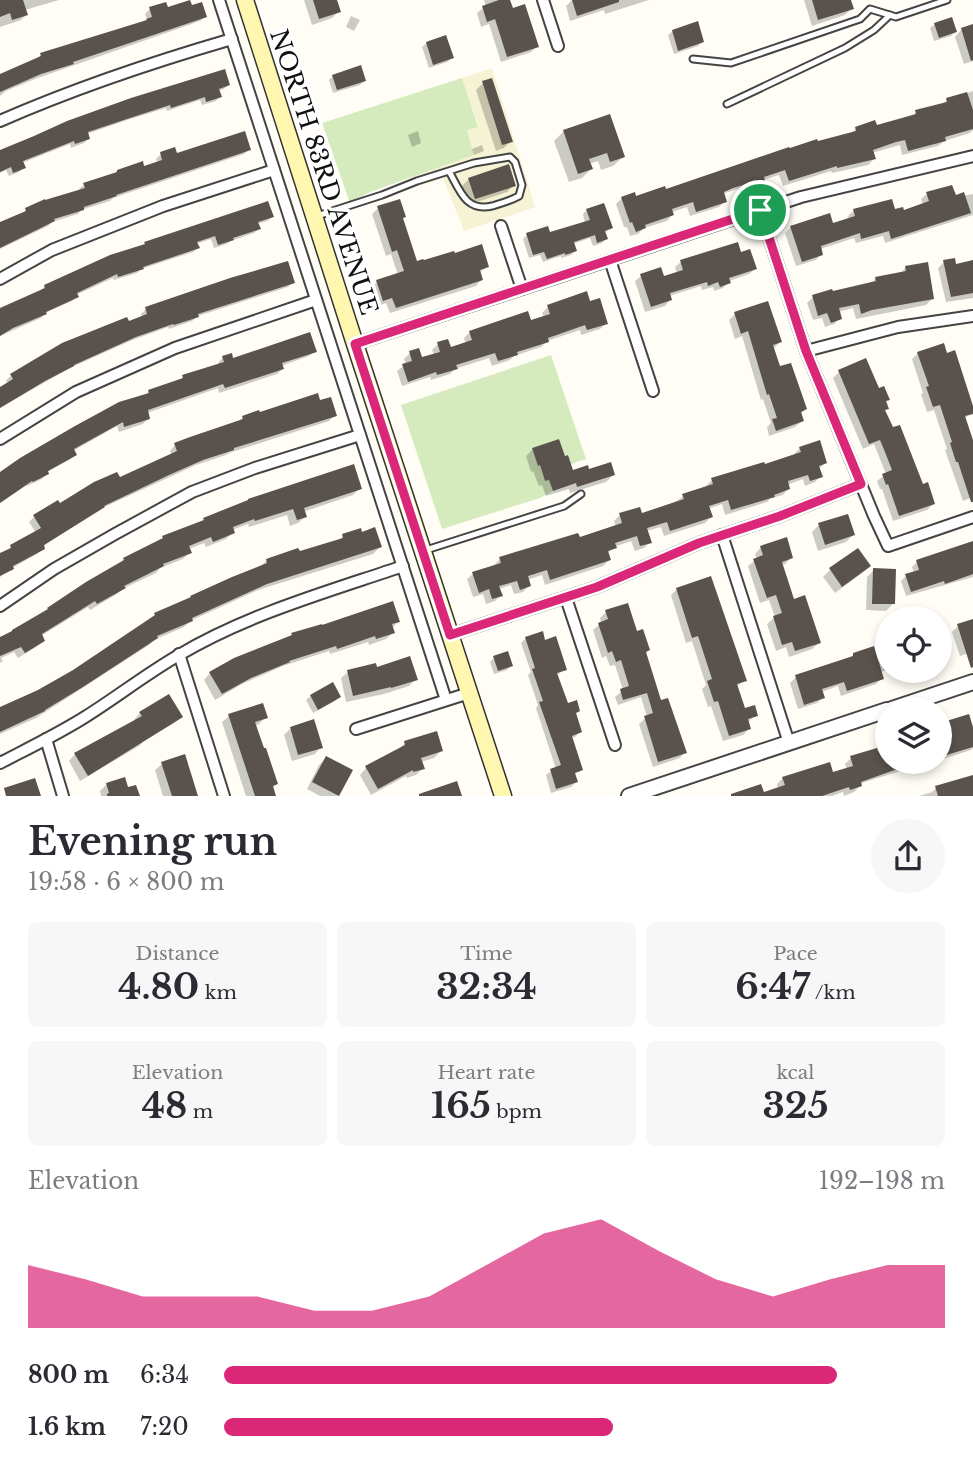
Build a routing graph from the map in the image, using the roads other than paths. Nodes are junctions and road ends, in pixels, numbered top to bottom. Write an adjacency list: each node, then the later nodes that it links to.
1 (219, 0): 6 (street, NORTH 83RD AVENUE)
2 (245, 0): 15 (main road, NORTH 83RD AVENUE)
3 (543, 0): 7 (street)
4 (947, 0): 5 (lane)
5 (890, 16): 8 (lane); 9 (lane)
6 (232, 39): 10 (street); 12 (street, NORTH 83RD AVENUE)
7 (558, 46)
8 (693, 59)
9 (727, 104)
10 (0, 121)
11 (973, 156): 14 (street)
12 (274, 170): 18 (street); 20 (street, NORTH 83RD AVENUE)
13 (449, 171): 13 (lane); 15 (lane)
14 (760, 210): 17 (street); 23 (street)
15 (314, 217): 22 (main road, NORTH 83RD AVENUE)
16 (501, 226): 19 (street)
17 (610, 260): 19 (street); 24 (street)
18 (0, 279)
19 (522, 289): 22 (street)
20 (316, 300): 25 (street, NORTH 83RD AVENUE); 26 (street)
21 (972, 321): 23 (street)
22 (355, 344): 31 (main road, NORTH 83RD AVENUE)
23 (806, 351): 27 (street)
24 (653, 390)
25 (360, 435): 32 (street, NORTH 83RD AVENUE); 34 (street)
26 (0, 439)
27 (861, 484): 29 (street); 30 (street)
28 (581, 494): 31 (lane)
29 (973, 517)
30 (722, 535): 33 (street); 44 (street)
31 (422, 551): 35 (main road, NORTH 83RD AVENUE)
32 (403, 566): 36 (street); 40 (street, NORTH 83RD AVENUE)
33 (566, 598): 35 (street); 45 (street)
34 (0, 606)
35 (450, 635): 38 (main road, NORTH 83RD AVENUE)
36 (179, 654): 43 (street); 48 (street)
37 (973, 682): 39 (street)
38 (469, 692): 40 (street); 49 (main road, NORTH 83RD AVENUE)
39 (929, 697)
40 (446, 700): 42 (street)
41 (875, 715): 44 (street)
42 (356, 729)
43 (46, 740): 46 (street); 47 (street)
44 (789, 743): 50 (street)
45 (615, 745)
46 (0, 763)
47 (63, 796)
48 (225, 796)
49 (503, 796)
50 (629, 796)

